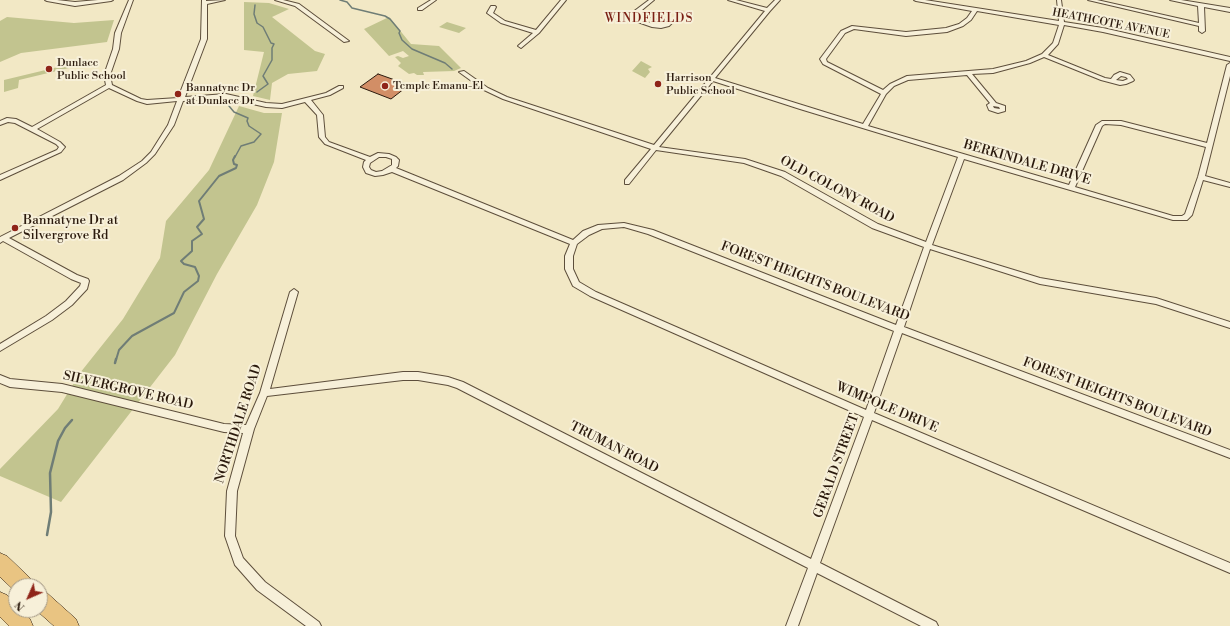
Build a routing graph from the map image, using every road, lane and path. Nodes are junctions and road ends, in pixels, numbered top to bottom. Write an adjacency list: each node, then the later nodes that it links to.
1 (47, 0): 2 (street)
2 (111, 0)
3 (131, 0): 38 (street)
4 (223, 0): 16 (street)
5 (277, 0): 29 (street)
6 (434, 0): 21 (street)
7 (564, 0): 28 (street)
8 (652, 0): 22 (street)
9 (730, 0): 23 (street)
10 (778, 0): 23 (street)
11 (916, 0): 24 (street, HEATHCOTE AVENUE)
12 (1058, 0): 25 (street)
13 (1090, 0): 19 (street)
14 (1124, 0): 19 (street)
15 (1172, 0): 17 (street)
16 (204, 2): 41 (street)
17 (1201, 6): 20 (street); 26 (street)
18 (492, 7): 28 (street)
19 (1122, 8): 26 (street)
20 (1228, 8)
21 (420, 9)
22 (638, 10): 22 (street)
23 (768, 10): 36 (street)
24 (975, 10): 25 (street, HEATHCOTE AVENUE); 40 (street)
25 (1062, 23): 31 (street); 32 (street, HEATHCOTE AVENUE)
26 (1202, 24): 27 (street)
27 (1202, 31)
28 (537, 32): 30 (street)
29 (346, 41)
30 (521, 46)
31 (1044, 55): 35 (street); 37 (street)
32 (1230, 59)
33 (1230, 65): 47 (street, BERKINDALE DRIVE)
34 (462, 72): 48 (street, OLD COLONY ROAD)
35 (969, 74): 40 (street); 43 (street)
36 (712, 79): 45 (street, BERKINDALE DRIVE); 48 (street)
37 (1112, 81)
38 (109, 86): 41 (street); 46 (street)
39 (341, 87): 42 (street)
40 (884, 93): 45 (street)
41 (182, 99): 42 (street); 57 (street)
42 (308, 100): 50 (street)
43 (994, 104)
44 (0, 123): 46 (street)
45 (864, 126): 49 (street, BERKINDALE DRIVE)
46 (33, 129): 52 (street)
47 (1209, 146): 53 (street, BERKINDALE DRIVE); 56 (street)
48 (655, 148): 54 (street); 59 (street, OLD COLONY ROAD)
49 (962, 156): 56 (street, BERKINDALE DRIVE); 59 (street, GERALD STREET)
50 (370, 159): 51 (street); 51 (street)
51 (392, 169): 58 (street)
52 (0, 178)
53 (1201, 178): 55 (street); 56 (street, BERKINDALE DRIVE)
54 (627, 182)
55 (1230, 185)
56 (1071, 188)
57 (2, 239): 63 (street)
58 (574, 243): 62 (street, FOREST HEIGHTS BOULEVARD); 66 (street, WIMPOLE DRIVE)
59 (928, 246): 61 (street, OLD COLONY ROAD); 62 (street, GERALD STREET)
60 (294, 292): 65 (street, NORTHDALE ROAD)
61 (1230, 325)
62 (899, 329): 66 (street, GERALD STREET); 68 (street, FOREST HEIGHTS BOULEVARD)
63 (0, 348)
64 (0, 379): 67 (street, SILVERGROVE ROAD)
65 (264, 393): 67 (street, NORTHDALE ROAD); 70 (street, TRUMAN ROAD)
66 (870, 415): 70 (street, GERALD STREET); 71 (street, WIMPOLE DRIVE)
67 (249, 429): 77 (street, NORTHDALE ROAD)
68 (1230, 454)
69 (0, 563): 72 (highway)
70 (815, 566): 78 (street, GERALD STREET); 79 (street, TRUMAN ROAD)
71 (1230, 568)
72 (16, 578)
73 (0, 602): 75 (highway)
74 (48, 607): 76 (highway)
75 (23, 626)
76 (68, 626)
77 (315, 626)
78 (792, 626)
79 (932, 626)

